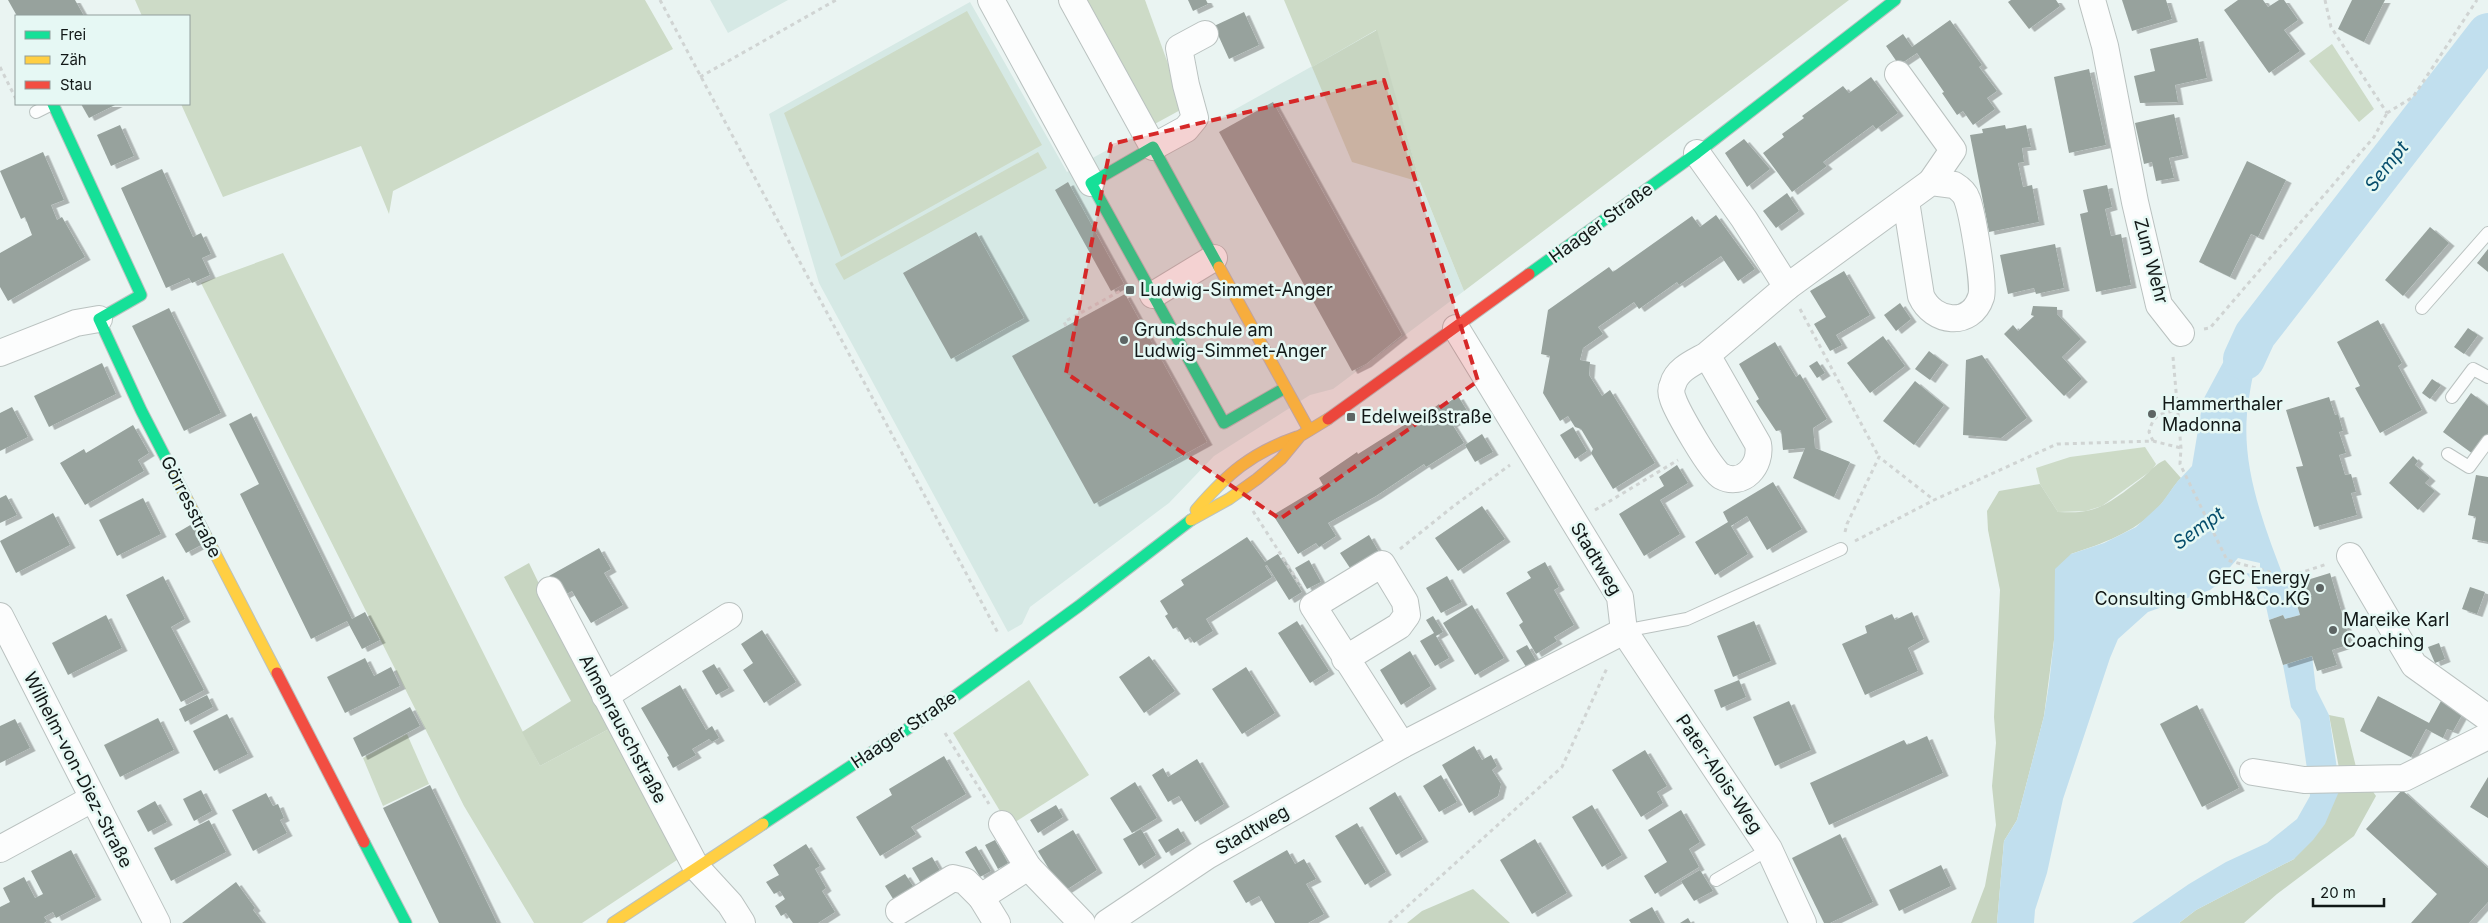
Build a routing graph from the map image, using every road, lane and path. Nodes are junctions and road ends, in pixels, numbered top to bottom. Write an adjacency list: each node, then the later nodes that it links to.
1 (660, 0): 12 (path)
2 (836, 0): 12 (path)
3 (990, 0): 21 (street)
4 (1072, 0): 18 (street)
5 (1895, 0): 19 (street, Haager Straße)
6 (2092, 0): 32 (street, Zum Wehr)
7 (2325, 0): 17 (path)
8 (2476, 0): 17 (path)
9 (1205, 34): 18 (street)
10 (0, 67): 13 (path)
11 (1898, 74): 20 (street)
12 (700, 77): 59 (path)
13 (15, 97)
14 (50, 105): 16 (lane)
15 (52, 105): 29 (street)
16 (36, 112)
17 (2387, 113): 32 (path)
18 (1153, 147): 21 (street); 24 (street)
19 (1697, 153): 25 (street); 31 (street, Haager Straße)
20 (1931, 182): 22 (street); 22 (street)
21 (1091, 183): 27 (street)
22 (1906, 201): 25 (street)
23 (2488, 233): 28 (lane)
24 (1214, 258): 27 (street); 36 (street)
25 (1788, 287): 34 (street); 46 (path)
26 (1125, 288): 30 (path)
27 (1152, 295): 36 (street)
28 (2422, 308)
29 (99, 319): 33 (street); 78 (street, Görresstraße)
30 (1066, 326)
31 (1456, 328): 39 (street, Haager Straße); 44 (street, Stadtweg)
32 (2181, 333): 38 (path)
33 (2, 347)
34 (1707, 355): 42 (street); 42 (street)
35 (2488, 377): 37 (lane)
36 (1285, 388): 39 (street)
37 (2452, 398)
38 (2178, 410): 40 (path); 43 (path)
39 (1304, 433): 49 (street, Haager Straße); 49 (street, Haager Straße)
40 (2153, 441): 43 (path); 47 (path)
41 (2488, 441): 45 (lane)
42 (1700, 447): 50 (path)
43 (2181, 448): 52 (path)
44 (1531, 451): 50 (street, Stadtweg); 53 (path)
45 (2448, 454)
46 (1879, 457): 47 (path); 51 (path)
47 (1934, 500): 51 (path)
48 (1250, 505): 55 (path)
49 (1186, 523): 59 (street, Haager Straße)
50 (1574, 523): 58 (street, Stadtweg)
51 (1841, 549): 58 (lane)
52 (2350, 556): 64 (street)
53 (1382, 564): 55 (street); 60 (street)
54 (550, 590): 62 (street, Almenrauschstraße)
55 (1313, 606): 60 (street)
56 (0, 616): 68 (street, Wilhelm-von-Diez-Straße)
57 (730, 616): 62 (street)
58 (1624, 631): 66 (street, Stadtweg); 71 (street, Pater-Alois-Weg)
59 (1010, 656): 63 (street, Haager Straße)
60 (1345, 659): 66 (street)
61 (1608, 667): 84 (path)
62 (605, 696): 72 (street, Almenrauschstraße)
63 (933, 712): 69 (path); 72 (street, Haager Straße)
64 (2488, 718)
65 (2488, 736): 67 (street)
66 (1402, 745): 83 (street, Stadtweg)
67 (2253, 772)
68 (92, 800): 70 (street); 77 (street, Wilhelm-von-Diez-Straße)
69 (1002, 824): 73 (street)
70 (0, 849)
71 (1769, 849): 74 (lane); 85 (street, Pater-Alois-Weg)
72 (696, 867): 79 (street, Haager Straße); 80 (street)
73 (1028, 867): 75 (street); 82 (street)
74 (1716, 880)
75 (981, 897): 76 (street); 81 (street)
76 (899, 911)
77 (157, 923)
78 (406, 923)
79 (612, 923)
80 (742, 923)
81 (997, 923)
82 (1082, 923)
83 (1107, 923)
84 (1390, 923)
85 (1803, 923)

